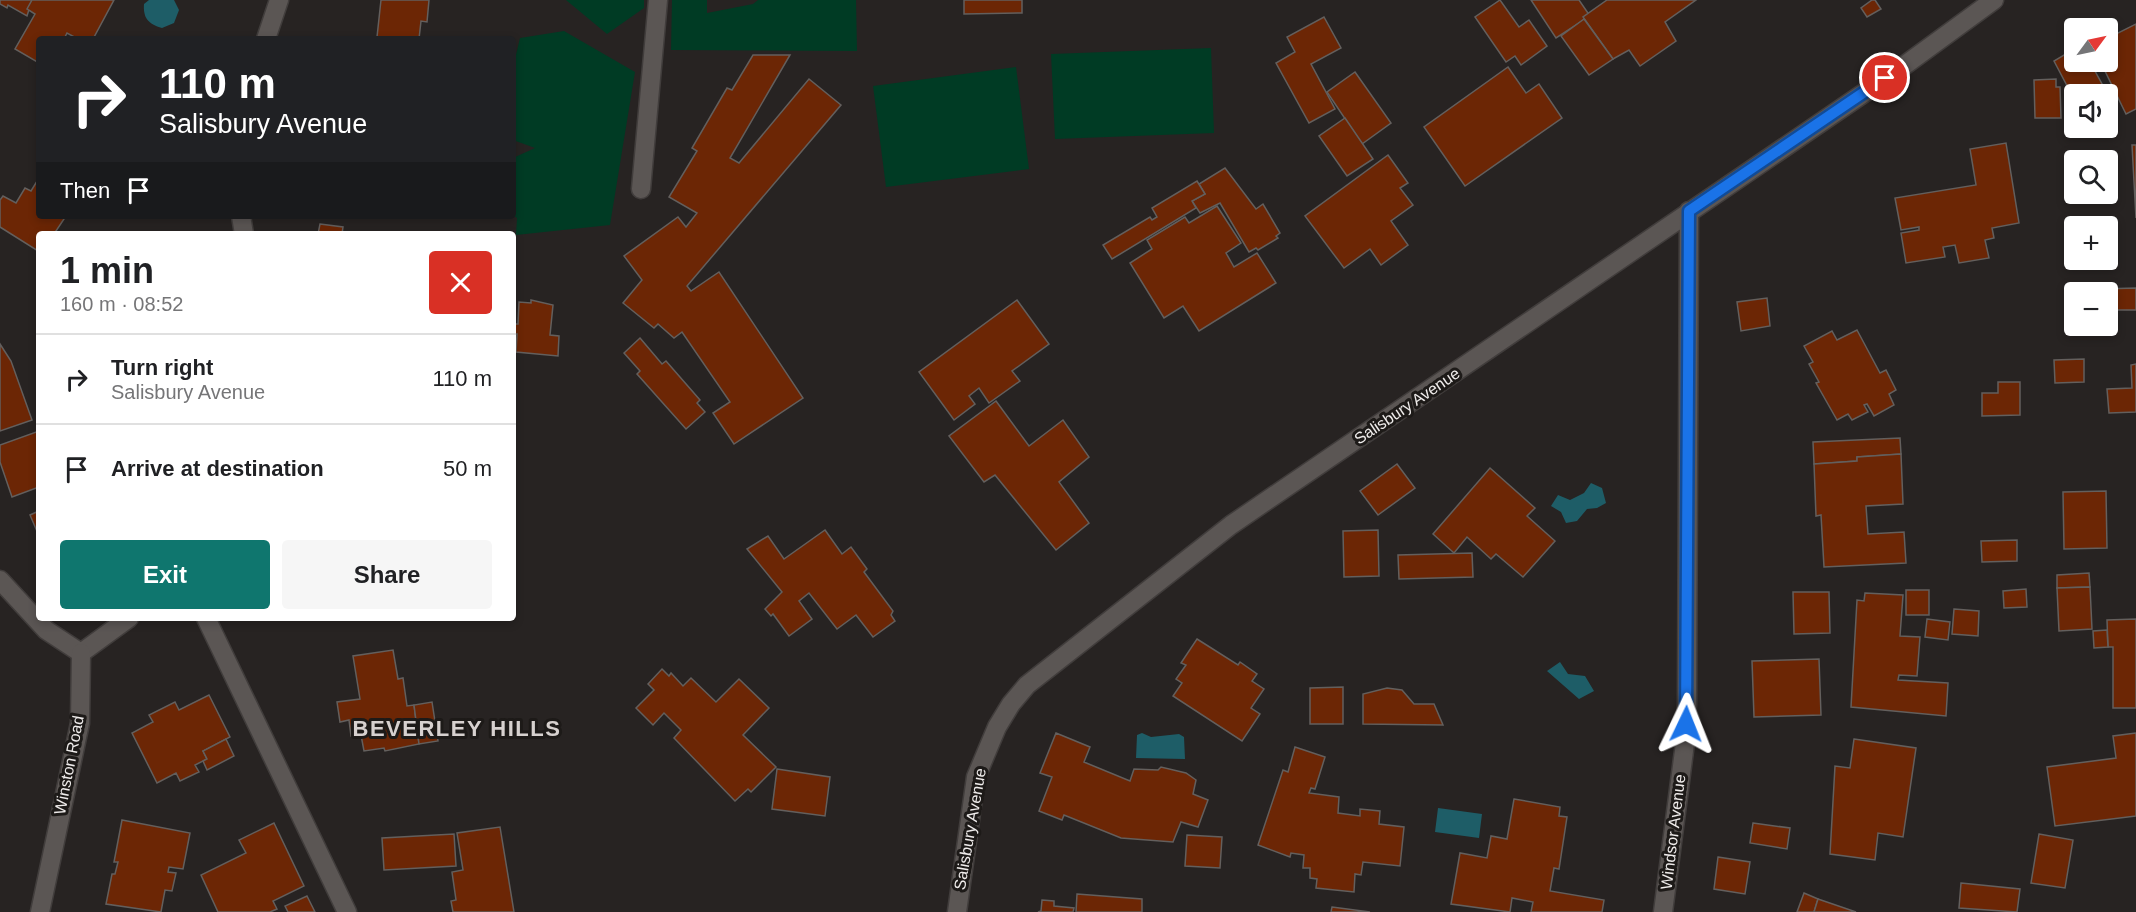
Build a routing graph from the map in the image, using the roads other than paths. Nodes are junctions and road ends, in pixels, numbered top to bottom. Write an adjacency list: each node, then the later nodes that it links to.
1 (279, 0): 4 (street)
2 (658, 0): 5 (street)
3 (1994, 0): 6 (street, Salisbury Avenue)
4 (267, 36)
5 (641, 189)
6 (1689, 211): 15 (street, Salisbury Avenue); 16 (street, Windsor Avenue)
7 (0, 580): 8 (street)
8 (36, 619)
9 (38, 621): 12 (street)
10 (125, 621): 12 (street)
11 (207, 621): 14 (street)
12 (81, 653): 13 (street, Winston Road)
13 (40, 912)
14 (348, 912)
15 (957, 912)
16 (1663, 912)

